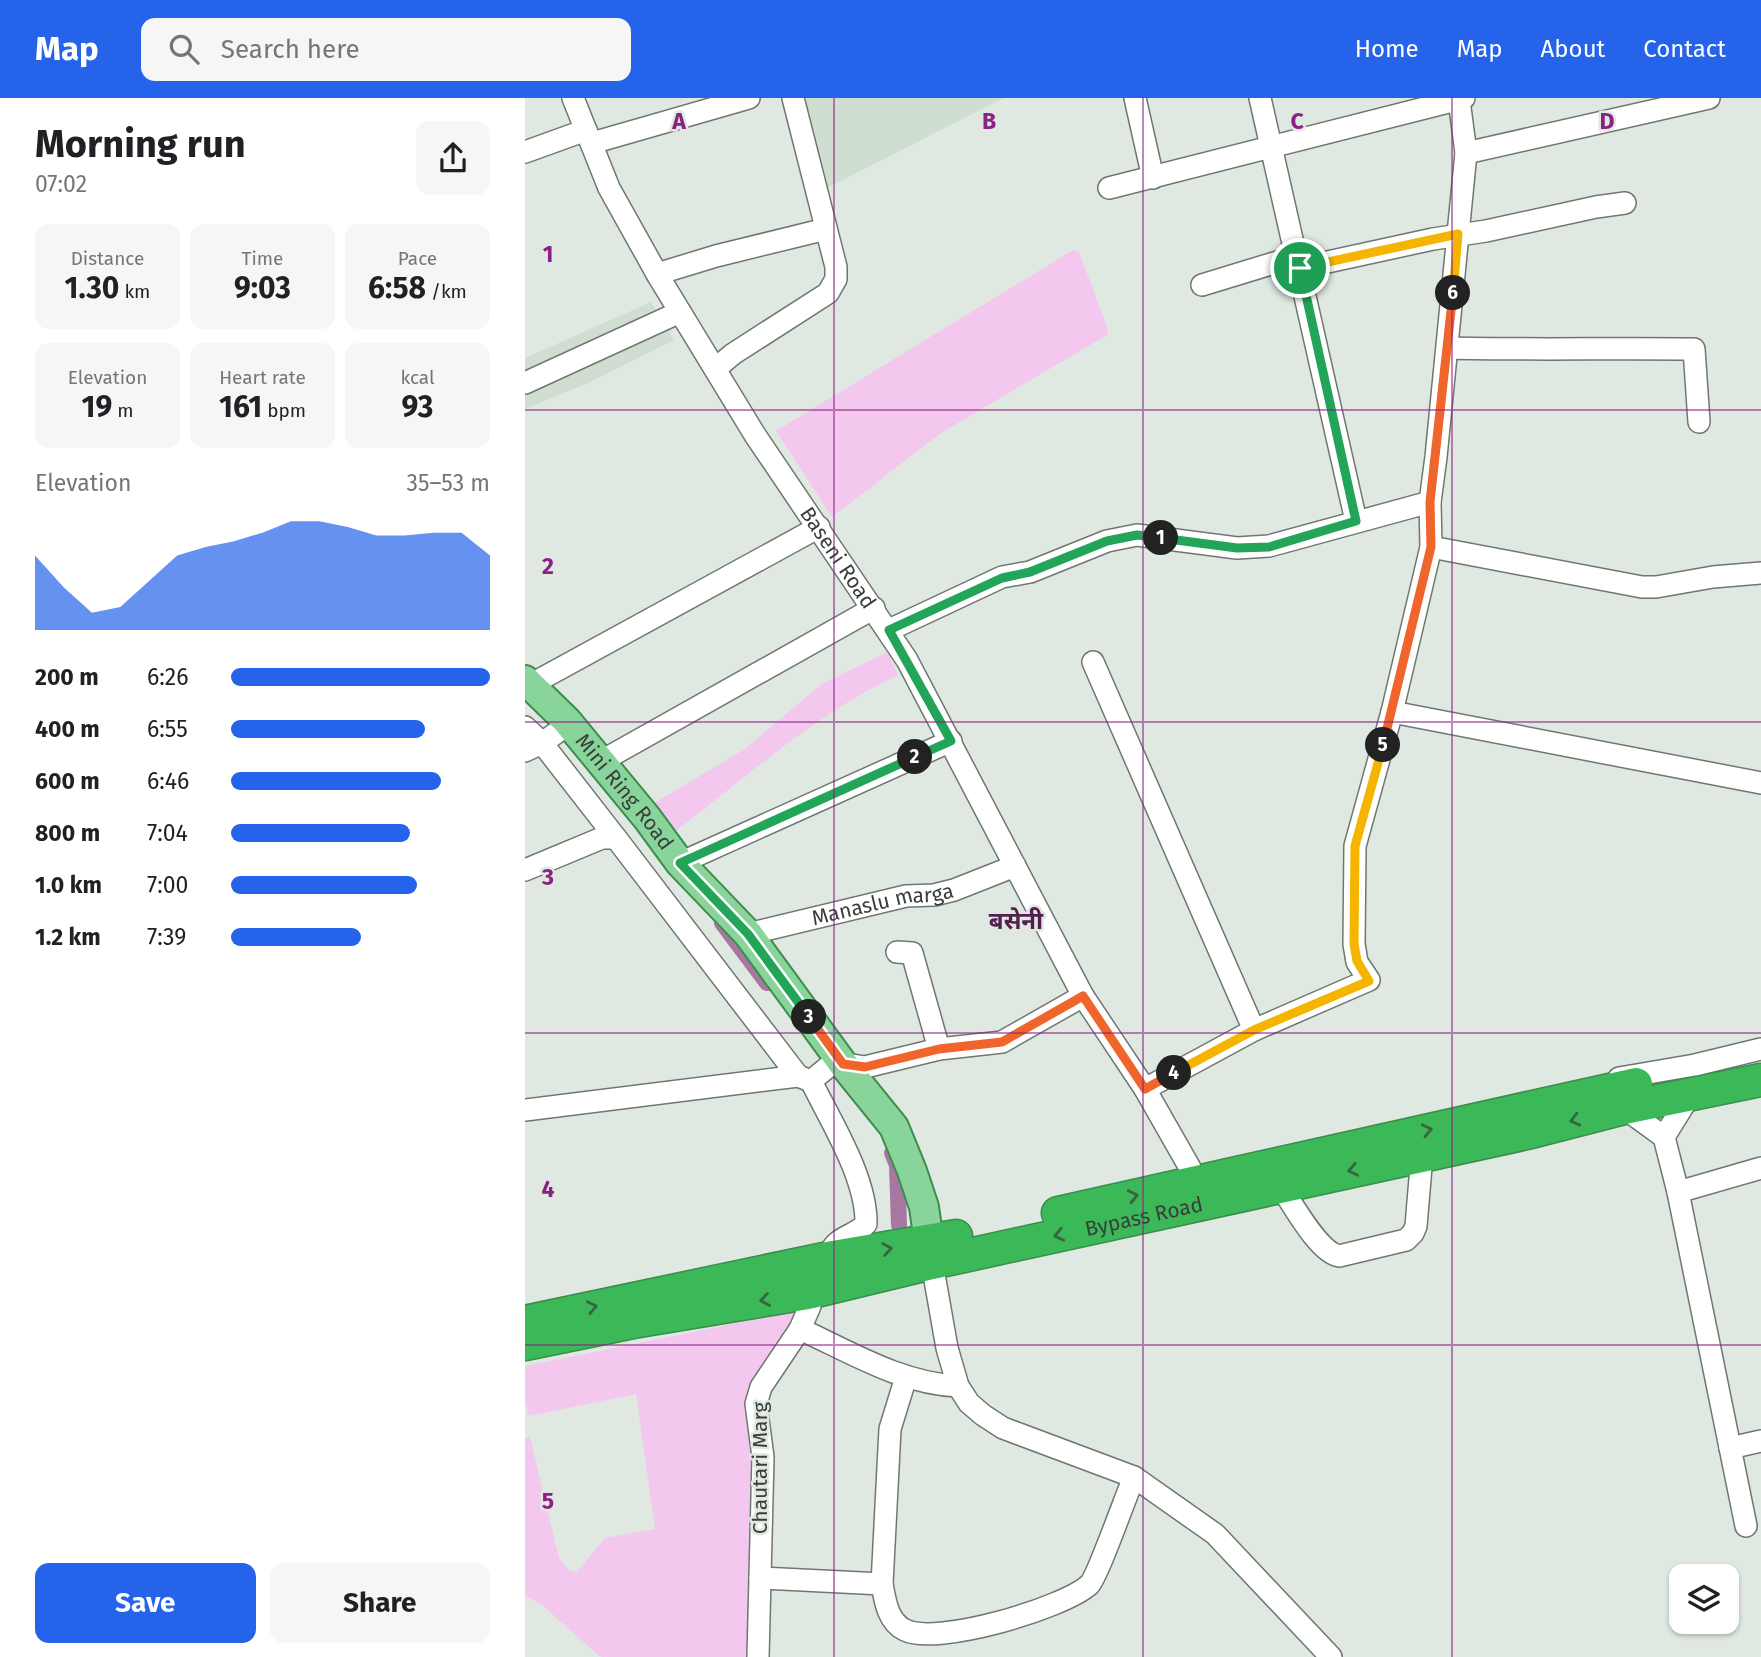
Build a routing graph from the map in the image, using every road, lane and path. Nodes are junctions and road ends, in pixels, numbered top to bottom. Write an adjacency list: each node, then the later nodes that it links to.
1 (573, 98): 9 (street, Baseni Road)
2 (749, 98): 9 (street)
3 (793, 98): 16 (street)
4 (1135, 98): 13 (street)
5 (1259, 98): 10 (street)
6 (1709, 98): 12 (street)
7 (1462, 99): 8 (street); 12 (street)
8 (1391, 107): 10 (street)
9 (589, 137): 11 (street); 19 (street, Baseni Road)
10 (1271, 149): 13 (street); 18 (street)
11 (525, 152)
12 (1466, 153): 17 (street)
13 (1153, 178): 14 (street)
14 (1109, 188)
15 (1625, 203): 17 (street)
16 (826, 229): 19 (street); 23 (street)
17 (1458, 234): 18 (street); 22 (street)
18 (1298, 262): 20 (street); 27 (street)
19 (657, 274): 21 (street, Baseni Road)
20 (1202, 285)
21 (680, 312): 23 (street, Baseni Road); 24 (street)
22 (1447, 348): 25 (street); 26 (street)
23 (715, 369): 28 (street, Baseni Road)
24 (525, 383)
25 (1699, 422)
26 (1430, 502): 27 (street); 29 (street)
27 (1356, 521): 32 (street)
28 (819, 527): 31 (street, Baseni Road); 34 (street)
29 (1431, 547): 30 (street); 35 (street)
30 (1761, 573)
31 (874, 608): 32 (street, Baseni Road); 39 (street)
32 (889, 630): 38 (street, Baseni Road)
33 (1093, 662): 48 (street)
34 (527, 682): 37 (main road, Mini Ring Road)
35 (1392, 712): 40 (street); 48 (street)
36 (525, 727): 37 (street)
37 (550, 736): 39 (main road, Mini Ring Road); 41 (street)
38 (951, 741): 42 (street); 43 (street, Baseni Road)
39 (600, 762): 42 (main road, Mini Ring Road)
40 (1761, 783)
41 (616, 838): 44 (street); 52 (street)
42 (680, 863): 45 (main road, Mini Ring Road)
43 (1016, 866): 45 (street, Manaslu marga); 47 (street, Baseni Road)
44 (525, 870)
45 (748, 934): 52 (main road, Mini Ring Road)
46 (897, 952): 49 (street)
47 (1083, 996): 49 (street); 54 (street, Baseni Road)
48 (1254, 1030): 54 (street)
49 (939, 1049): 52 (street)
50 (1761, 1049): 56 (street)
51 (1761, 1059): 64 (highway, Bypass Road, one-way to 51)
52 (821, 1071): 58 (street); 65 (main road, Mini Ring Road); 66 (street)
53 (1761, 1080): 55 (highway, Bypass Road)
54 (1145, 1089): 64 (street, Baseni Road)
55 (1690, 1095): 57 (highway, Bypass Road); 59 (street)
56 (1515, 1099)
57 (1624, 1108): 59 (street); 60 (highway, Bypass Road, one-way to 60)
58 (525, 1110)
59 (1664, 1137): 63 (street)
60 (1422, 1155): 62 (highway, Bypass Road, one-way to 62); 62 (street)
61 (1761, 1168): 63 (street)
62 (1280, 1186): 64 (highway, Bypass Road)
63 (1678, 1192): 74 (street)
64 (1197, 1193): 65 (highway, Bypass Road)
65 (930, 1252): 66 (highway, Bypass Road, one-way to 65); 67 (highway, Bypass Road); 72 (street)
66 (833, 1257): 68 (highway, Bypass Road, one-way to 66)
67 (808, 1293): 69 (street, Chautari Marg); 70 (highway, Bypass Road, one-way to 70)
68 (525, 1322)
69 (800, 1329): 71 (street); 77 (street, Chautari Marg)
70 (525, 1344)
71 (906, 1377): 72 (street); 78 (street)
72 (958, 1386): 75 (street)
73 (1761, 1441): 74 (street)
74 (1730, 1448): 76 (street)
75 (1134, 1477): 78 (street); 80 (street)
76 (1746, 1526)
77 (760, 1578): 78 (street); 79 (street, Chautari Marg)
78 (883, 1584)
79 (758, 1657)
80 (1331, 1657)

